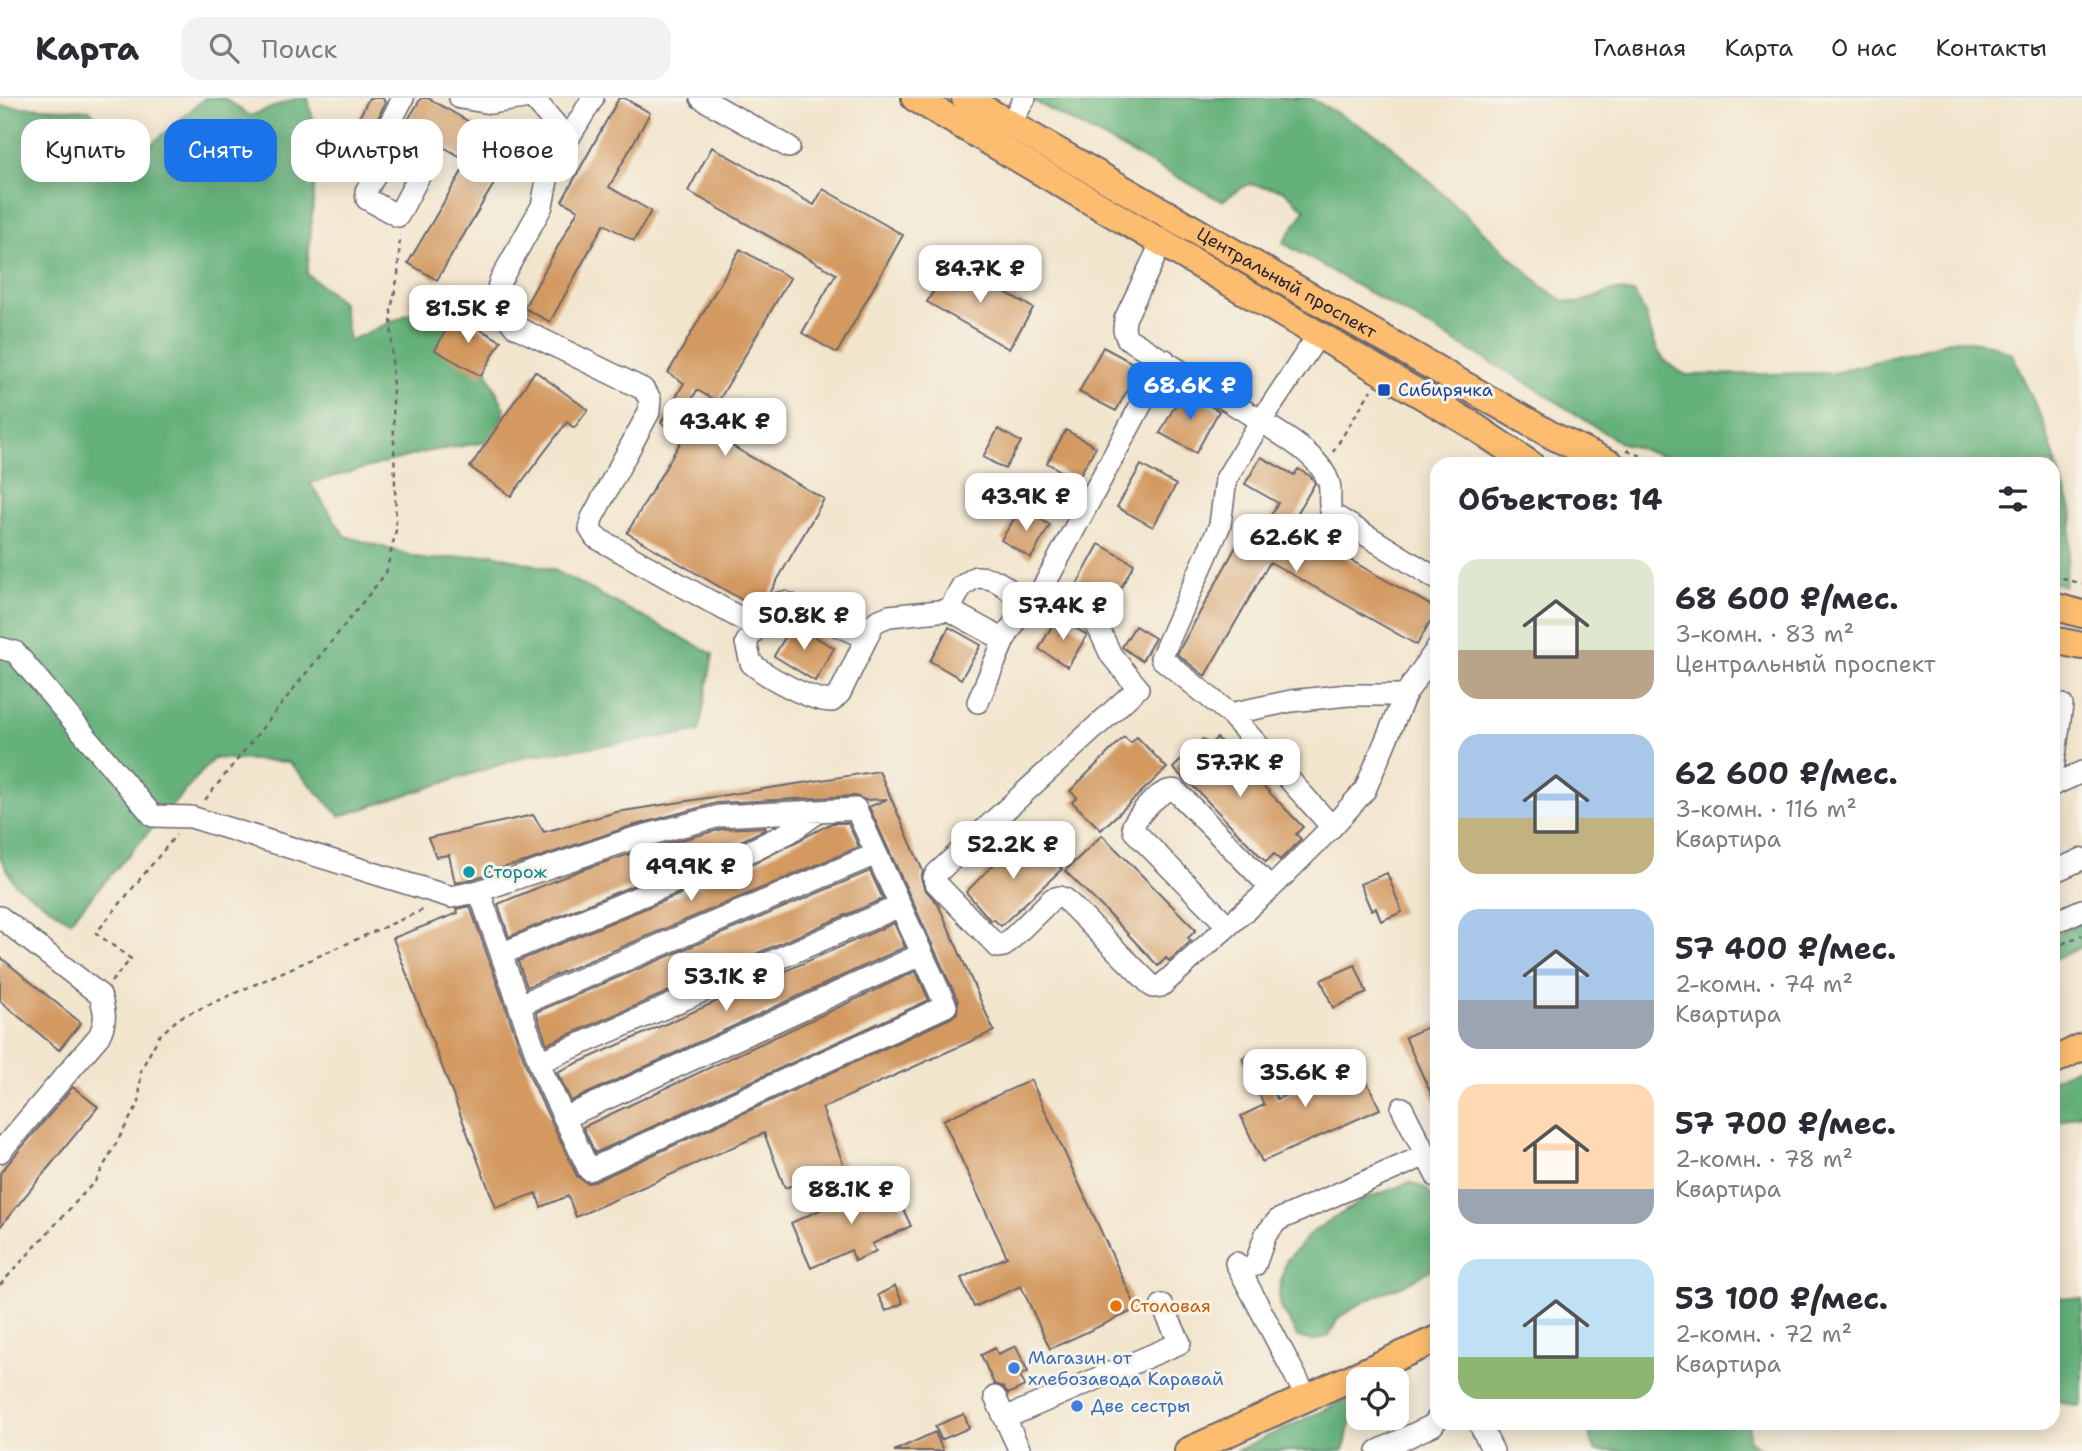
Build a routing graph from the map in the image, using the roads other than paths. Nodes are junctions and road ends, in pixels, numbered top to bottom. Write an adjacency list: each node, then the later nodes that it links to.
1 (403, 98): 11 (street)
2 (460, 98): 3 (street)
3 (524, 98)
4 (533, 98): 12 (street)
5 (593, 98): 13 (street)
6 (701, 98): 10 (street)
7 (915, 98): 18 (main road, Центральный проспект)
8 (965, 98): 14 (main road, Центральный проспект)
9 (1025, 98): 14 (street)
10 (727, 104): 15 (street)
11 (393, 119)
12 (551, 119)
13 (578, 123)
14 (1010, 124): 22 (main road, Центральный проспект)
15 (789, 147)
16 (386, 157): 16 (street)
17 (547, 182): 32 (street)
18 (1162, 243): 19 (main road, Центральный проспект); 20 (street)
19 (1319, 334): 21 (street); 23 (main road, Центральный проспект)
20 (1165, 360): 21 (street); 27 (street)
21 (1261, 421): 26 (street); 38 (street)
22 (1553, 436): 24 (main road); 25 (main road, Центральный проспект)
23 (1520, 457)
24 (1580, 457)
25 (1596, 457)
26 (1430, 575)
27 (1040, 593): 28 (street); 40 (street)
28 (1024, 607): 30 (street); 34 (street)
29 (2060, 608): 31 (main road)
30 (950, 610): 33 (street); 34 (street)
31 (2082, 614)
32 (756, 627): 33 (street); 33 (street)
33 (871, 629)
34 (1004, 640): 42 (street)
35 (2060, 641): 36 (main road)
36 (2082, 646)
37 (0, 648): 54 (street)
38 (1161, 658): 40 (street); 44 (street)
39 (1430, 658): 41 (street)
40 (1138, 688): 59 (street)
41 (1405, 695): 44 (street); 49 (street)
42 (978, 702)
43 (2062, 705): 45 (street)
44 (1230, 714): 49 (street)
45 (2060, 719)
46 (2082, 772): 47 (street)
47 (2060, 782)
48 (820, 811): 50 (street); 54 (street); 60 (street)
49 (1332, 827): 53 (street)
50 (876, 854): 55 (street); 62 (street)
51 (2082, 859): 52 (street)
52 (2060, 869)
53 (1271, 888): 59 (street); 59 (street)
54 (478, 891): 60 (street)
55 (901, 906): 61 (street); 65 (street)
56 (2082, 910): 58 (street)
57 (0, 917): 68 (street)
58 (2060, 920)
59 (1228, 926)
60 (501, 954): 62 (street)
61 (922, 954): 67 (street); 67 (street)
62 (519, 1005): 65 (street)
63 (2082, 1048): 64 (main road)
64 (2060, 1057)
65 (539, 1062): 67 (street)
66 (1402, 1108): 69 (street)
67 (564, 1118)
68 (0, 1152)
69 (1426, 1155): 70 (street); 74 (street)
70 (1430, 1163)
71 (1162, 1305): 75 (street)
72 (1430, 1342): 74 (main road)
73 (995, 1397): 75 (street)
74 (1307, 1398): 79 (main road)
75 (1005, 1418): 78 (street)
76 (1430, 1426): 80 (street)
77 (1482, 1430): 81 (street)
78 (1020, 1451)
79 (1188, 1451)
80 (1378, 1451)
81 (1493, 1451)

